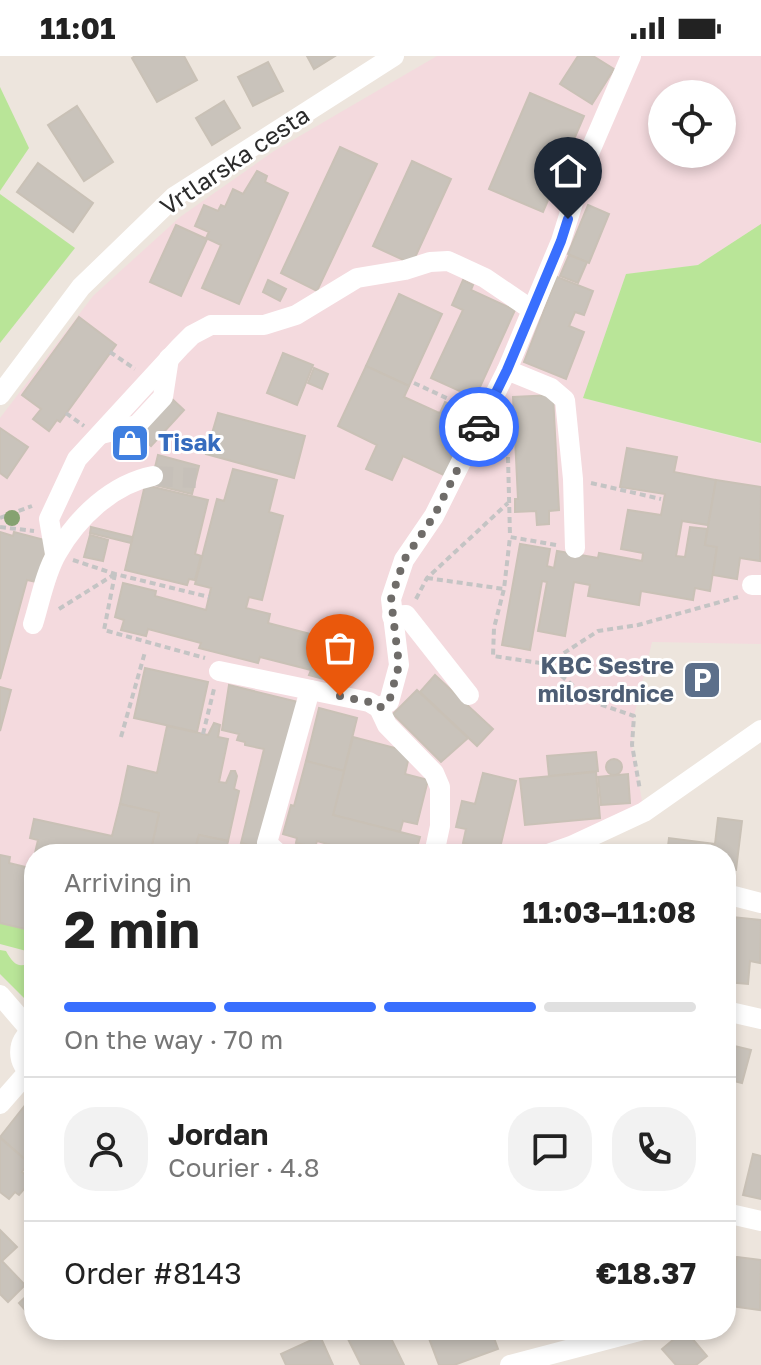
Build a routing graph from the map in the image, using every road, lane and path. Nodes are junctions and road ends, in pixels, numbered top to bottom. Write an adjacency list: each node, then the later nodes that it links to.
1 (394, 56): 9 (street, Vrtlarska cesta)
2 (631, 56): 3 (street)
3 (532, 310): 5 (street); 6 (street)
4 (110, 352): 7 (path)
5 (169, 358): 7 (street); 12 (street)
6 (507, 370): 10 (street); 14 (street)
7 (150, 379): 12 (street)
8 (414, 383): 10 (path)
9 (0, 395)
10 (484, 415): 27 (street)
11 (507, 415): 16 (path)
12 (101, 434): 21 (street)
13 (153, 476): 21 (street)
14 (573, 479): 15 (path); 20 (street)
15 (661, 499)
16 (508, 503): 19 (path); 23 (path)
17 (0, 527): 18 (path)
18 (42, 532)
19 (510, 537): 20 (path); 25 (path)
20 (575, 548)
21 (55, 554): 22 (path); 28 (street)
22 (115, 574): 26 (path); 28 (path); 31 (path)
23 (427, 578): 25 (path); 27 (path)
24 (757, 585): 30 (path)
25 (504, 589): 30 (path)
26 (209, 597)
27 (399, 616): 34 (street); 35 (street)
28 (33, 624)
29 (145, 652): 38 (path)
30 (547, 664): 39 (path)
31 (212, 665): 32 (street)
32 (310, 690): 35 (street); 40 (street)
33 (213, 692): 37 (path)
34 (469, 695)
35 (374, 705): 41 (street)
36 (761, 730): 39 (street)
37 (203, 734)
38 (121, 737)
39 (644, 812): 42 (street)
40 (268, 844)
41 (436, 844)
42 (575, 844)
43 (736, 897): 44 (street)
44 (761, 903)
45 (0, 995): 48 (street)
46 (736, 1013): 47 (street)
47 (761, 1019)
48 (24, 1021)
49 (24, 1037): 50 (street)
50 (24, 1066)
51 (24, 1081): 52 (street)
52 (0, 1104)
53 (736, 1215): 54 (street)
54 (761, 1221)
55 (605, 1340): 56 (street)
56 (510, 1365)

